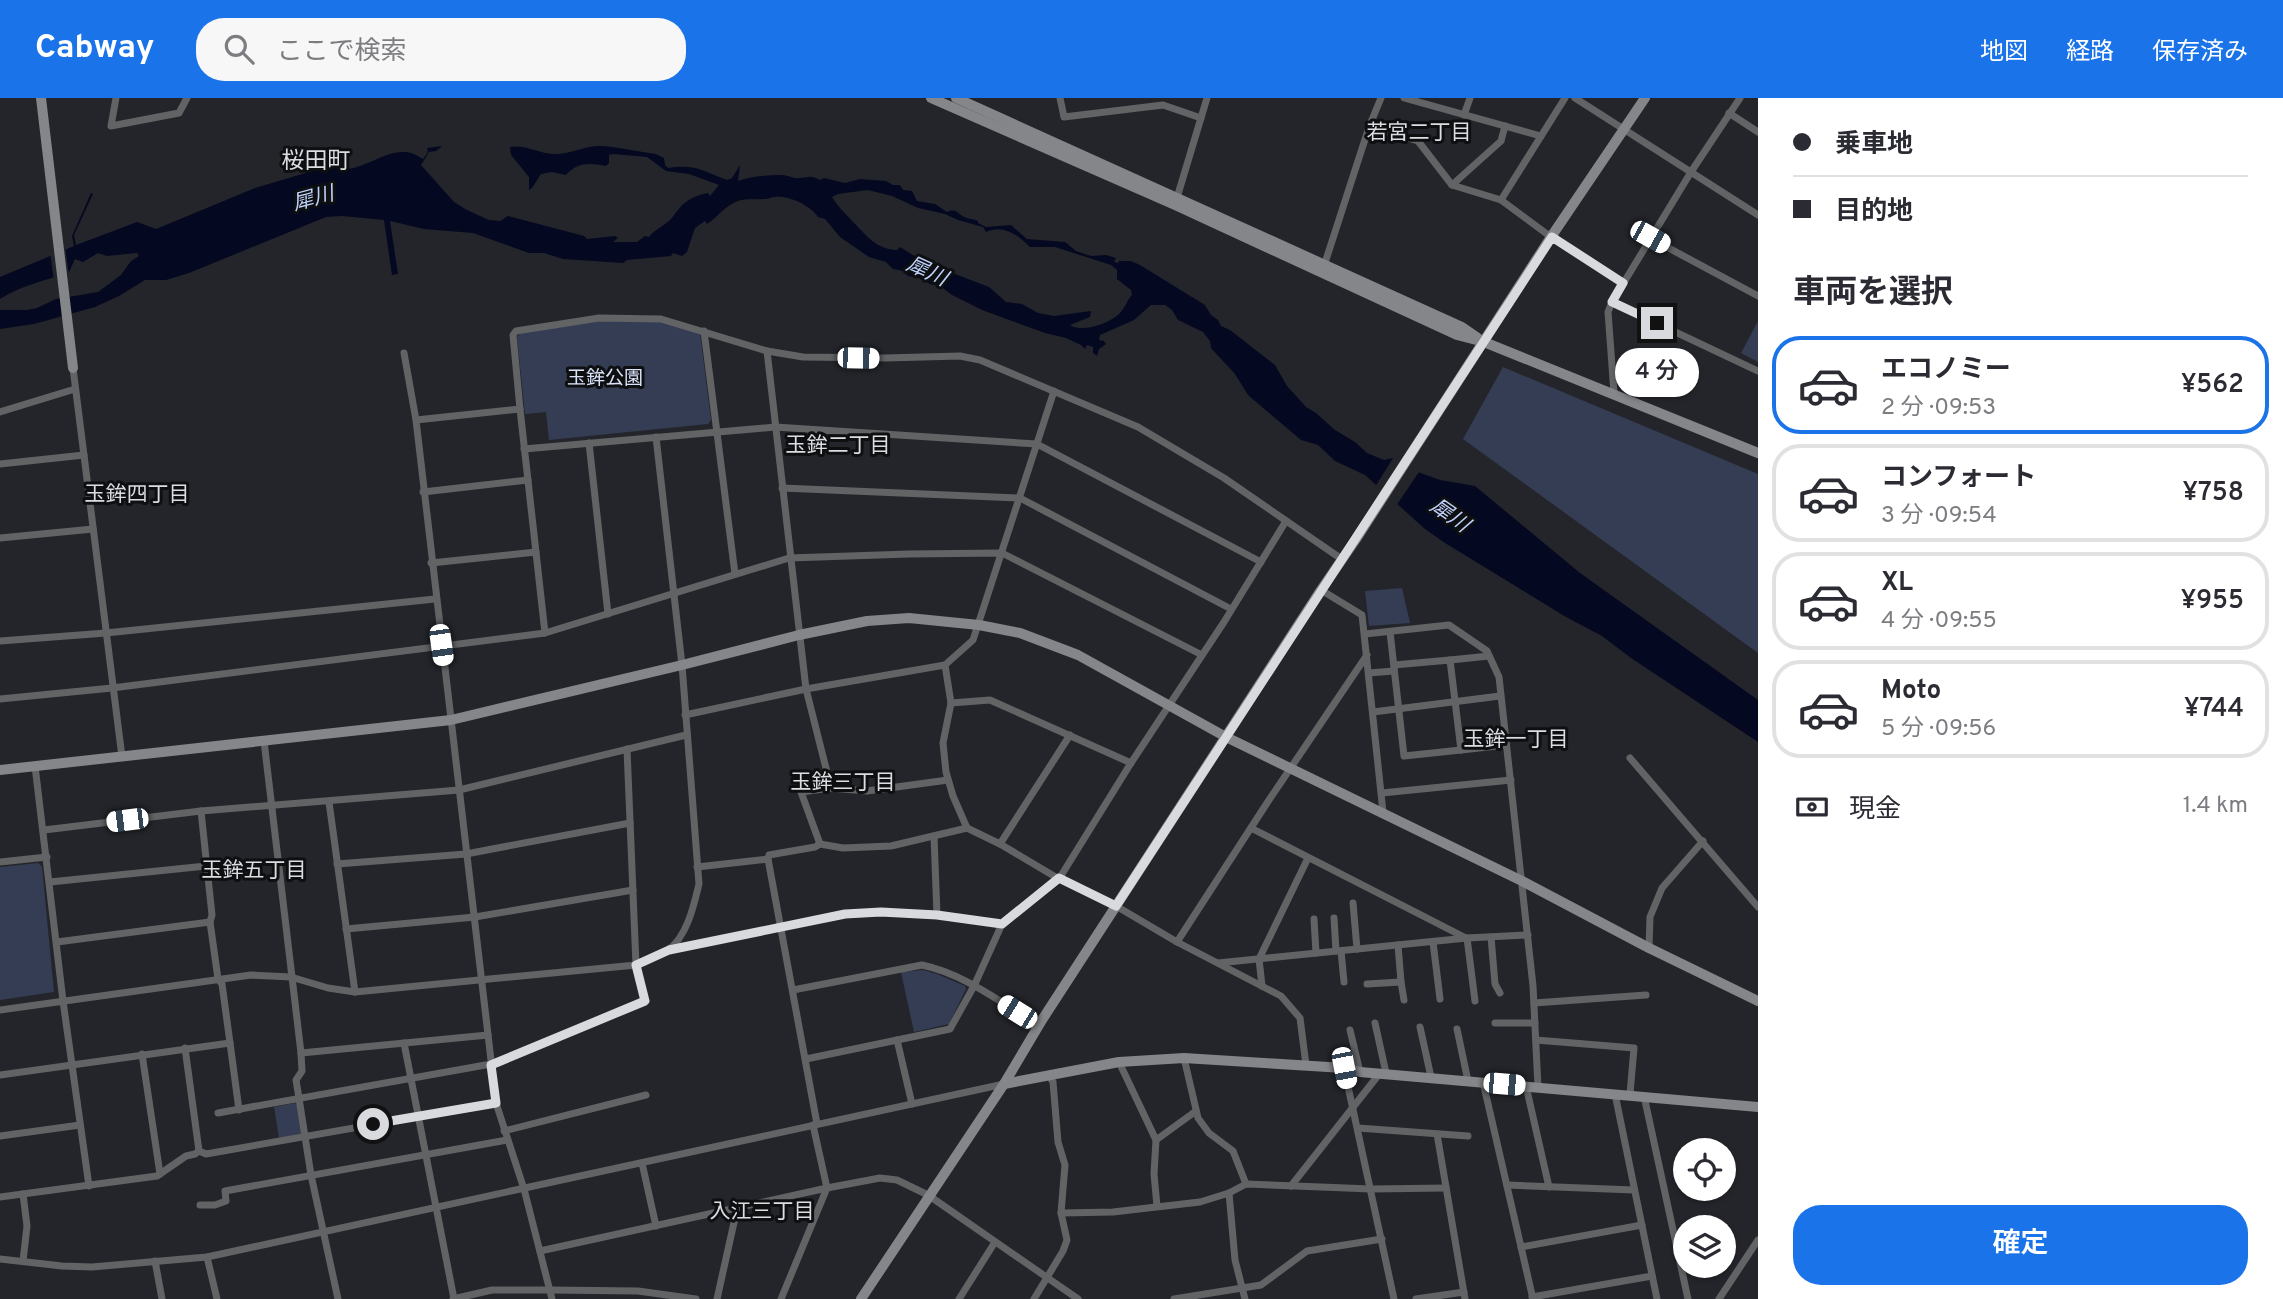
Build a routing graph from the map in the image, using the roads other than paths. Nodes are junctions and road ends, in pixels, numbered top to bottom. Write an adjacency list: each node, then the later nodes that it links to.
1 (41, 98): 39 (street)
2 (116, 98): 3 (street)
3 (187, 98)
4 (931, 98): 15 (street)
5 (956, 98): 15 (street)
6 (1060, 98): 18 (street)
7 (1207, 98): 18 (street)
8 (1381, 98): 20 (street)
9 (1404, 98): 17 (street)
10 (1470, 98): 17 (street)
11 (1565, 98): 23 (street)
12 (1575, 98): 21 (street)
13 (1645, 98): 21 (street)
14 (1740, 98): 16 (street)
15 (973, 105): 27 (street)
16 (1729, 113): 22 (street); 24 (street)
17 (1464, 115): 19 (street)
18 (1201, 118): 27 (street)
19 (1505, 126): 23 (street); 25 (street)
20 (1369, 127): 25 (street); 31 (street)
21 (1625, 130): 24 (street); 29 (street)
22 (1758, 132)
23 (1541, 136): 26 (street)
24 (1691, 172): 28 (street); 30 (street)
25 (1452, 185): 26 (street)
26 (1501, 200): 29 (street)
27 (1176, 202): 31 (street)
28 (1758, 215)
29 (1552, 237): 32 (street); 36 (street)
30 (1650, 237): 32 (street); 33 (street)
31 (1323, 268): 36 (street)
32 (1623, 283): 34 (street)
33 (1758, 296)
34 (1612, 302): 40 (street); 43 (street)
35 (704, 331): 37 (street); 44 (street); 48 (street)
36 (1484, 342): 43 (street); 66 (street)
37 (767, 351): 42 (street); 47 (street)
38 (404, 353): 46 (street)
39 (73, 368): 41 (street)
40 (1758, 371)
41 (75, 389): 45 (street); 54 (street)
42 (1054, 391): 51 (street); 60 (street)
43 (1614, 394): 53 (street)
44 (520, 409): 46 (street); 52 (street)
45 (0, 412)
46 (416, 420): 58 (street)
47 (775, 427): 48 (street); 51 (street); 57 (street)
48 (717, 432): 49 (street); 69 (street)
49 (656, 437): 50 (street); 71 (street)
50 (589, 443): 52 (street); 74 (street)
51 (1037, 444): 59 (street); 67 (street)
52 (524, 449): 56 (street)
53 (1758, 453)
54 (84, 455): 55 (street); 61 (street)
55 (0, 464)
56 (528, 480): 58 (street); 63 (street)
57 (782, 488): 59 (street); 65 (street)
58 (422, 492): 68 (street)
59 (1020, 498): 64 (street); 73 (street)
60 (1286, 521): 66 (street); 67 (street)
61 (93, 529): 62 (street); 78 (street)
62 (0, 538)
63 (536, 552): 68 (street); 77 (street)
64 (1002, 553): 65 (street); 75 (street); 83 (street)
65 (789, 558): 69 (street); 80 (street)
66 (1343, 559): 70 (street)
67 (1261, 562): 73 (street)
68 (431, 563): 72 (street)
69 (735, 574): 71 (street)
70 (1321, 590): 79 (street); 104 (street)
71 (674, 593): 74 (street); 88 (street)
72 (435, 600): 78 (street); 82 (street)
73 (1231, 609): 83 (street)
74 (608, 614): 77 (street)
75 (978, 625): 80 (street); 87 (street); 97 (street)
76 (1390, 632): 79 (street); 85 (street); 89 (street)
77 (545, 633): 82 (street)
78 (106, 634): 81 (street); 91 (street)
79 (1365, 634): 84 (street)
80 (799, 635): 88 (street); 92 (street)
81 (0, 641)
82 (441, 645): 91 (street); 101 (street)
83 (1202, 655): 97 (street)
84 (1367, 655): 90 (street); 113 (street)
85 (1489, 656): 86 (street); 93 (street)
86 (1450, 660): 89 (street); 95 (street)
87 (945, 664): 92 (street); 96 (street)
88 (682, 666): 100 (street); 101 (street)
89 (1394, 668): 90 (street); 98 (street)
90 (1368, 673): 99 (street)
91 (112, 688): 94 (street); 109 (street)
92 (806, 689): 100 (street); 117 (street)
93 (1500, 696): 95 (street); 106 (street)
94 (0, 699)
95 (1455, 702): 98 (street); 108 (street)
96 (951, 703): 103 (street); 115 (street)
97 (1169, 705): 104 (street); 111 (street)
98 (1398, 708): 99 (street); 108 (street)
99 (1373, 712): 119 (street)
100 (685, 715): 102 (street)
101 (451, 720): 105 (street); 118 (street)
102 (687, 735): 107 (street); 139 (street)
103 (1070, 735): 111 (street); 131 (street)
104 (1226, 737): 113 (street); 145 (street)
105 (264, 741): 109 (street); 121 (street)
106 (1506, 746): 108 (street); 116 (street)
107 (626, 749): 118 (street); 124 (street)
108 (1461, 750)
109 (122, 757): 112 (street)
110 (1630, 758): 129 (street)
111 (1131, 763): 140 (street)
112 (36, 766): 114 (street); 127 (street)
113 (1292, 768): 123 (street); 126 (street)
114 (0, 770)
115 (948, 780): 117 (street); 125 (street)
116 (1511, 780): 119 (street); 141 (street)
117 (831, 788): 130 (street)
118 (459, 790): 120 (street); 132 (street)
119 (1382, 793): 123 (street)
120 (329, 802): 121 (street); 137 (street)
121 (270, 807): 122 (street); 170 (street)
122 (201, 811): 127 (street); 138 (street)
123 (1383, 812): 141 (street)
124 (630, 823): 132 (street); 143 (street)
125 (967, 828): 128 (street); 131 (street)
126 (1251, 828): 134 (street); 159 (street)
127 (44, 830): 133 (street)
128 (934, 836): 130 (street); 147 (street)
129 (1703, 841): 146 (street); 162 (street)
130 (820, 844): 135 (street)
131 (1000, 844): 140 (street)
132 (466, 854): 137 (street); 148 (street)
133 (47, 857): 136 (street); 142 (street)
134 (1308, 858): 157 (street); 167 (street)
135 (768, 859): 139 (street); 153 (street)
136 (0, 862)
137 (337, 864): 154 (street)
138 (206, 866): 142 (street); 151 (street)
139 (697, 867): 164 (street)
140 (1059, 878): 145 (street); 152 (street)
141 (1522, 881): 155 (street); 162 (street)
142 (50, 882): 158 (street)
143 (633, 890): 148 (street); 169 (street)
144 (1353, 903): 163 (street)
145 (1116, 906): 159 (street); 192 (street)
146 (1758, 907)
147 (937, 915): 152 (street); 153 (street)
148 (475, 917): 154 (street); 172 (street)
149 (1334, 918): 165 (street)
150 (1314, 919): 166 (street)
151 (209, 922): 158 (street); 171 (street)
152 (1002, 924): 176 (street)
153 (782, 928): 164 (street); 178 (street)
154 (346, 929): 179 (street)
155 (1528, 935): 156 (street); 187 (street)
156 (1491, 937): 157 (street); 180 (street)
157 (1467, 938): 160 (street); 185 (street)
158 (57, 942): 183 (street)
159 (1177, 942): 168 (street)
160 (1433, 942): 161 (street); 182 (street)
161 (1398, 945): 163 (street); 174 (street)
162 (1649, 948): 186 (street)
163 (1357, 949): 165 (street)
164 (669, 950): 169 (street)
165 (1338, 951): 166 (street); 173 (street)
166 (1316, 953): 167 (street)
167 (1259, 959): 168 (street); 177 (street)
168 (1218, 963): 177 (street)
169 (636, 965): 172 (street); 208 (street)
170 (291, 977): 171 (street); 179 (street); 202 (street)
171 (218, 979): 183 (street); 199 (street)
172 (482, 980): 179 (street); 196 (street)
173 (1344, 982)
174 (1401, 982): 175 (street); 184 (street)
175 (1367, 984)
176 (974, 986): 178 (street); 192 (street); 197 (street)
177 (1262, 986): 209 (street)
178 (793, 990): 205 (street)
179 (355, 992)
180 (1500, 993)
181 (1646, 995): 187 (street)
182 (1440, 999)
183 (63, 1000): 188 (street); 207 (street)
184 (1404, 1000)
185 (1475, 1001)
186 (1758, 1001)
187 (1534, 1003): 191 (street)
188 (0, 1010)
189 (1375, 1023): 212 (street)
190 (1495, 1023): 191 (street)
191 (1535, 1023): 198 (street)
192 (1039, 1026): 219 (street)
193 (1420, 1027): 215 (street)
194 (1457, 1029): 217 (street)
195 (1350, 1030): 211 (street)
196 (488, 1035): 200 (street); 208 (street)
197 (897, 1040): 205 (street); 228 (street)
198 (1536, 1040): 221 (street); 223 (street)
199 (230, 1043): 201 (street); 231 (street)
200 (404, 1043): 202 (street); 216 (street)
201 (185, 1048): 203 (street); 245 (street)
202 (301, 1053): 226 (street)
203 (142, 1054): 207 (street); 248 (street)
204 (1184, 1058): 206 (street); 209 (street); 232 (street)
205 (806, 1059): 236 (street)
206 (1119, 1062): 214 (street); 244 (street)
207 (71, 1063): 213 (street); 235 (street)
208 (491, 1065): 216 (street); 227 (street)
209 (1306, 1065): 210 (street)
210 (1344, 1068): 211 (street); 230 (street)
211 (1360, 1072): 212 (street)
212 (1383, 1073): 215 (street); 230 (street)
213 (0, 1075)
214 (1049, 1076): 219 (street); 268 (street)
215 (1431, 1077): 217 (street)
216 (411, 1079): 226 (street); 234 (street)
217 (1468, 1081): 218 (street)
218 (1483, 1082): 220 (street); 251 (street)
219 (1004, 1084): 228 (street); 262 (street)
220 (1526, 1086): 221 (street); 254 (street)
221 (1538, 1087): 222 (street)
222 (1615, 1094): 223 (street); 259 (street)
223 (1630, 1094): 225 (street)
224 (646, 1095): 238 (street)
225 (1644, 1096): 229 (street); 304 (street)
226 (299, 1100): 231 (street); 241 (street)
227 (496, 1103): 234 (street); 238 (street)
228 (912, 1104): 236 (street)
229 (1758, 1107)
230 (1352, 1109): 237 (street); 253 (street)
231 (239, 1110): 233 (street)
232 (1196, 1111): 244 (street); 250 (street)
233 (218, 1113)
234 (418, 1116): 241 (street); 246 (street)
235 (80, 1125): 240 (street); 252 (street)
236 (815, 1125): 247 (street); 255 (street)
237 (1358, 1128): 239 (street); 258 (street)
238 (504, 1131): 243 (street)
239 (1437, 1134): 242 (street); 256 (street)
240 (0, 1136)
241 (306, 1136): 245 (street); 249 (street)
242 (1468, 1136)
243 (507, 1140): 246 (street); 257 (street)
244 (1156, 1140): 265 (street)
245 (200, 1151): 248 (street)
246 (425, 1154): 249 (street); 266 (street)
247 (642, 1163): 257 (street); 270 (street)
248 (159, 1174): 252 (street)
249 (311, 1175): 264 (street); 271 (street)
250 (1246, 1184): 253 (street); 260 (street)
251 (1507, 1185): 254 (street); 275 (street)
252 (89, 1186): 261 (street)
253 (1292, 1186): 258 (street)
254 (1549, 1187): 259 (street)
255 (827, 1188): 262 (street); 267 (street); 294 (street)
256 (1446, 1188): 258 (street); 285 (street)
257 (524, 1189): 266 (street); 276 (street)
258 (1371, 1189): 272 (street)
259 (1634, 1190): 269 (street)
260 (1229, 1193): 265 (street); 283 (street)
261 (23, 1194): 263 (street); 279 (street)
262 (928, 1195): 274 (street); 295 (street)
263 (0, 1197)
264 (200, 1205)
265 (1157, 1206): 268 (street)
266 (436, 1208): 271 (street); 290 (street)
267 (737, 1209): 270 (street); 293 (street)
268 (1061, 1213): 282 (street)
269 (1642, 1225): 275 (street); 281 (street)
270 (656, 1226): 276 (street)
271 (323, 1232): 277 (street); 289 (street)
272 (1382, 1239): 283 (street); 301 (street)
273 (1758, 1240): 305 (street)
274 (995, 1242): 282 (street); 296 (street)
275 (1521, 1247): 286 (street)
276 (540, 1251): 284 (street)
277 (207, 1256): 280 (street); 288 (street)
278 (0, 1259): 279 (street)
279 (23, 1261): 280 (street)
280 (155, 1261): 287 (street)
281 (1652, 1276): 286 (street); 303 (street)
282 (1047, 1278): 297 (street); 298 (street)
283 (1242, 1287): 299 (street); 300 (street)
284 (549, 1290): 290 (street); 291 (street); 292 (street)
285 (1464, 1295): 302 (street)
286 (1532, 1298)
287 (162, 1299)
288 (217, 1299)
289 (338, 1299)
290 (454, 1299)
291 (552, 1299)
292 (696, 1299)
293 (717, 1299)
294 (780, 1299)
295 (861, 1299)
296 (959, 1299)
297 (1034, 1299)
298 (1078, 1299)
299 (1174, 1299)
300 (1245, 1299)
301 (1394, 1299)
302 (1416, 1299)
303 (1657, 1299)
304 (1688, 1299)
305 (1719, 1299)

